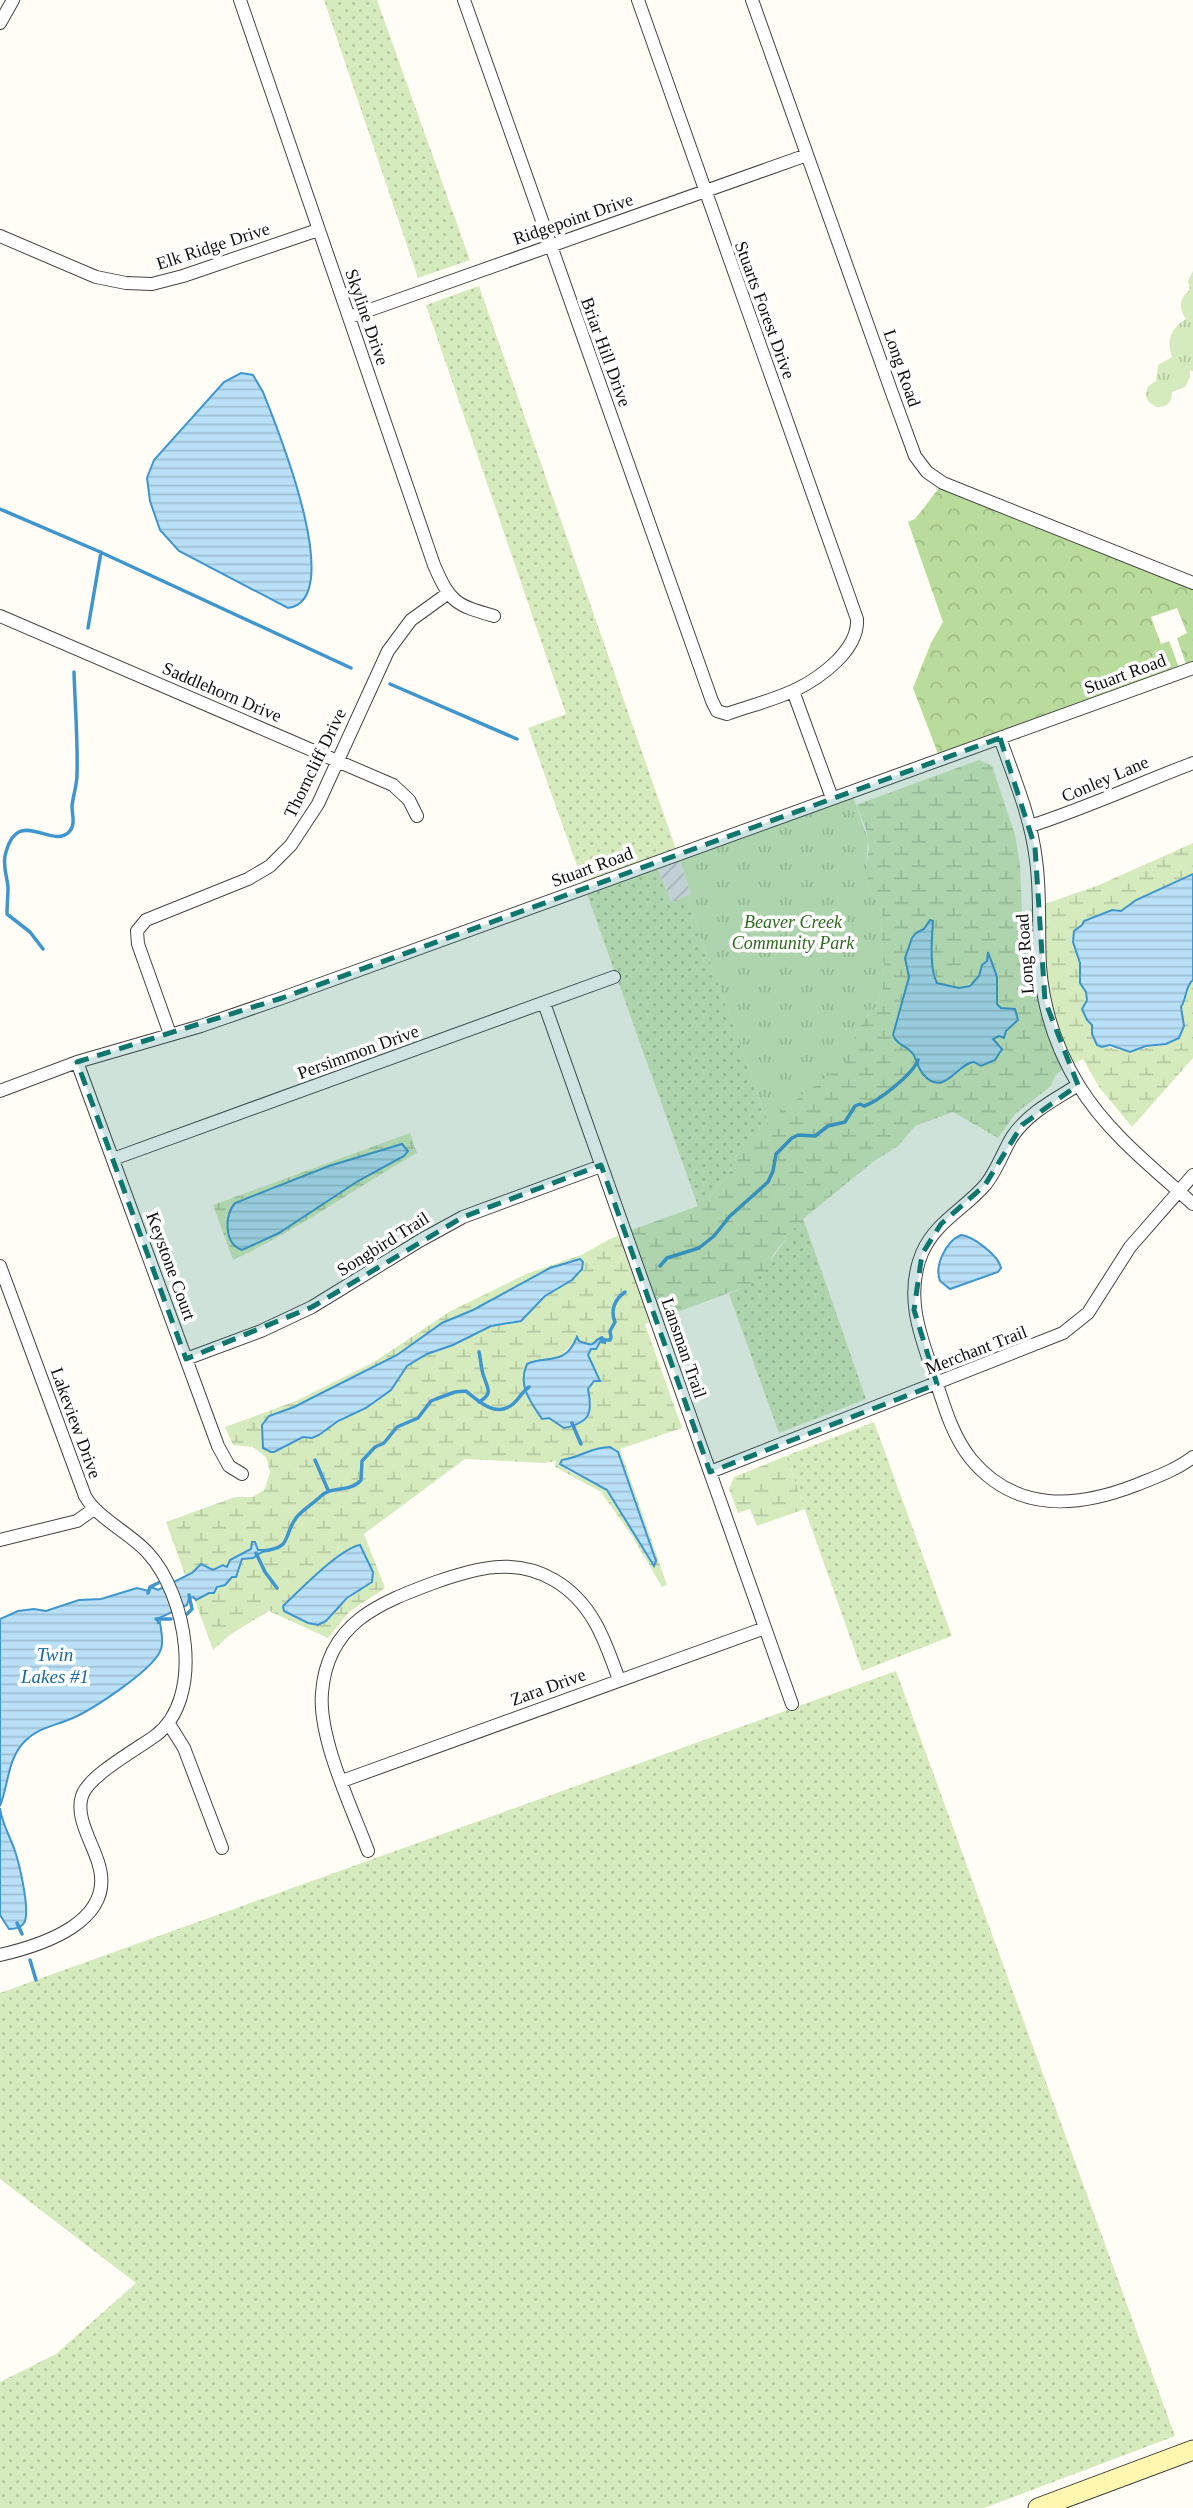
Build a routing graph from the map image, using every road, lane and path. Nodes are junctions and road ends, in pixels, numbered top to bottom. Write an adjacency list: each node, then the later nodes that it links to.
1 (13, 0): 6 (street)
2 (240, 0): 9 (street, Skyline Drive)
3 (464, 0): 11 (street, Briar Hill Drive)
4 (638, 0): 8 (street, Stuarts Forest Drive)
5 (752, 0): 7 (street, Long Road)
6 (0, 23)
7 (807, 155): 8 (street, Ridgepoint Drive); 13 (street, Long Road)
8 (705, 192): 11 (street, Ridgepoint Drive); 18 (street, Stuarts Forest Drive)
9 (318, 230): 10 (street, Elk Ridge Drive); 12 (street, Skyline Drive)
10 (0, 236)
11 (550, 246): 12 (street, Ridgepoint Drive); 18 (street, Briar Hill Drive)
12 (349, 317): 14 (street, Skyline Drive)
13 (1193, 583)
14 (447, 594): 16 (street); 20 (street, Thorncliff Drive)
15 (0, 616): 20 (street, Saddlehorn Drive)
16 (494, 616)
17 (1193, 668): 19 (street, Stuart Road)
18 (793, 691): 22 (street)
19 (1000, 738): 22 (street, Stuart Road); 24 (street, Long Road)
20 (337, 761): 23 (street, Saddlehorn Drive); 27 (street, Thorncliff Drive)
21 (1193, 763): 24 (street, Conley Lane)
22 (832, 798): 27 (street, Stuart Road)
23 (417, 816)
24 (1030, 826): 29 (street, Long Road)
25 (614, 977): 26 (street, Persimmon Drive)
26 (544, 1003): 31 (street, Persimmon Drive); 32 (street, Lansman Trail)
27 (170, 1034): 28 (street, Stuart Road)
28 (77, 1062): 30 (street, Stuart Road); 31 (street, Keystone Court)
29 (1079, 1085): 34 (street, Long Road); 38 (street)
30 (0, 1091)
31 (113, 1160): 37 (street, Keystone Court)
32 (601, 1166): 37 (street, Songbird Trail); 40 (street, Lansman Trail)
33 (1193, 1175): 34 (street, Merchant Trail)
34 (1179, 1191): 35 (street, Long Road); 38 (street, Merchant Trail)
35 (1193, 1204)
36 (0, 1266): 42 (street, Lakeview Drive)
37 (186, 1359): 41 (street, Keystone Court)
38 (937, 1384): 39 (street); 40 (street, Merchant Trail)
39 (1193, 1457)
40 (710, 1472): 44 (street, Lansman Trail)
41 (242, 1474)
42 (94, 1508): 43 (street); 47 (street, Lakeview Drive)
43 (0, 1540)
44 (765, 1628): 45 (street, Zara Drive); 46 (street, Lansman Trail)
45 (620, 1680): 48 (street, Zara Drive); 48 (street)
46 (792, 1704)
47 (169, 1724): 49 (street); 51 (street)
48 (342, 1781): 50 (street)
49 (222, 1848)
50 (368, 1851)
51 (0, 1955)
52 (1193, 2451): 53 (main road)
53 (1038, 2508)

